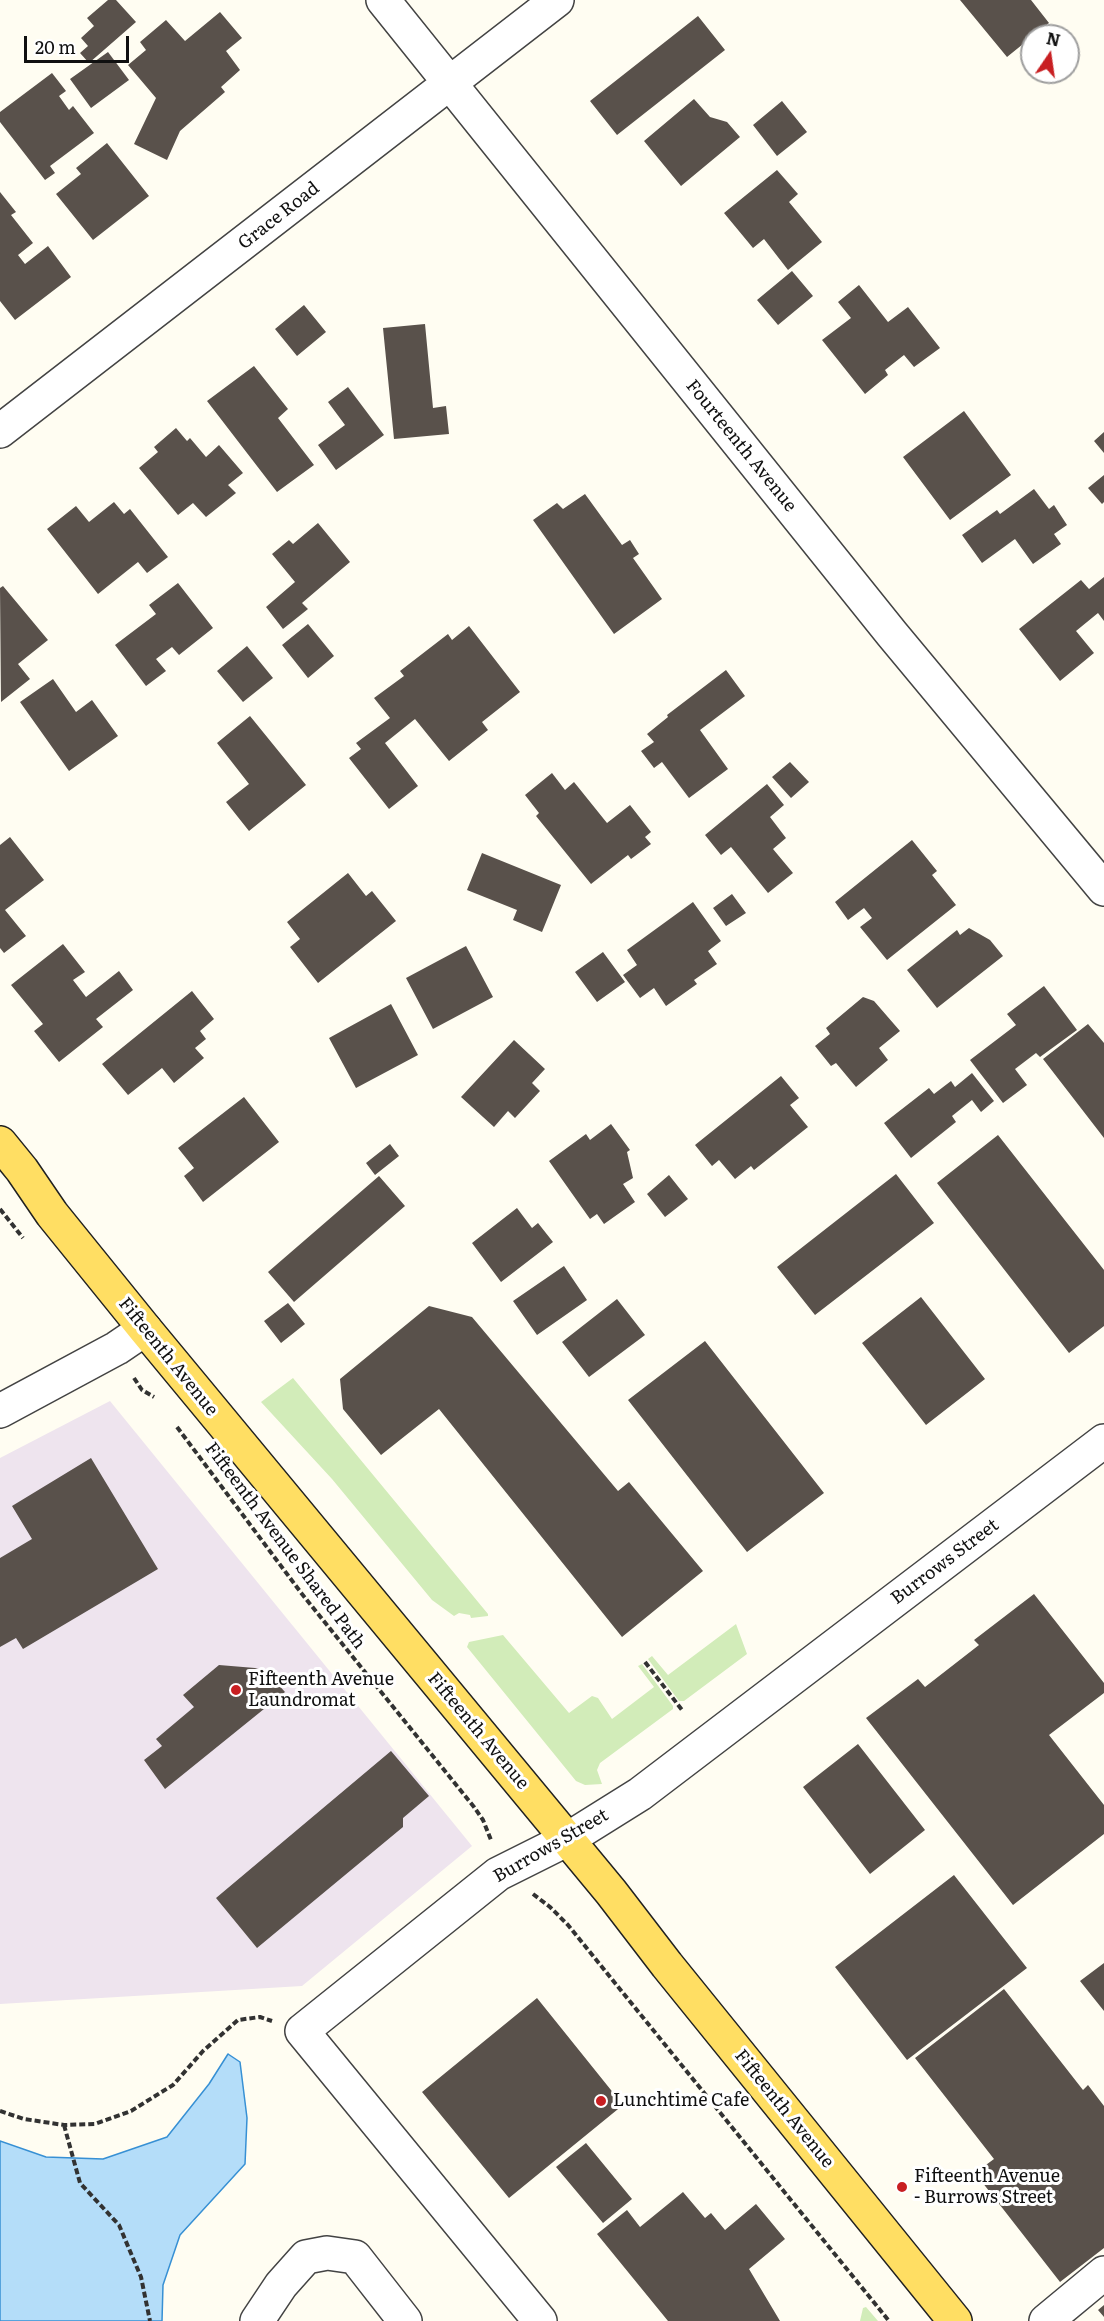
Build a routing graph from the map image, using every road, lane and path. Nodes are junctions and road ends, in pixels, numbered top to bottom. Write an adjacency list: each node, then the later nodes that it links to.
1 (383, 0): 3 (street, Fourteenth Avenue)
2 (557, 0): 3 (street, Grace Road)
3 (450, 84): 4 (street, Grace Road); 5 (street, Fourteenth Avenue)
4 (0, 431)
5 (1104, 889)
6 (0, 1143): 7 (main road, Fifteenth Avenue)
7 (145, 1329): 10 (street); 15 (main road, Fifteenth Avenue)
8 (138, 1384): 9 (path)
9 (159, 1403)
10 (0, 1411)
11 (171, 1419): 16 (path, Fifteenth Avenue Shared Path)
12 (1104, 1441): 15 (street, Burrows Street)
13 (645, 1662): 14 (path)
14 (682, 1710)
15 (568, 1839): 18 (street, Burrows Street); 27 (main road, Fifteenth Avenue)
16 (492, 1842)
17 (536, 1898): 26 (path)
18 (302, 2031): 20 (path); 25 (street)
19 (0, 2110): 20 (path)
20 (64, 2125): 22 (path)
21 (1104, 2273): 28 (street)
22 (150, 2321)
23 (257, 2321): 24 (street)
24 (405, 2321)
25 (540, 2321)
26 (889, 2321)
27 (955, 2321)
28 (1046, 2321)

